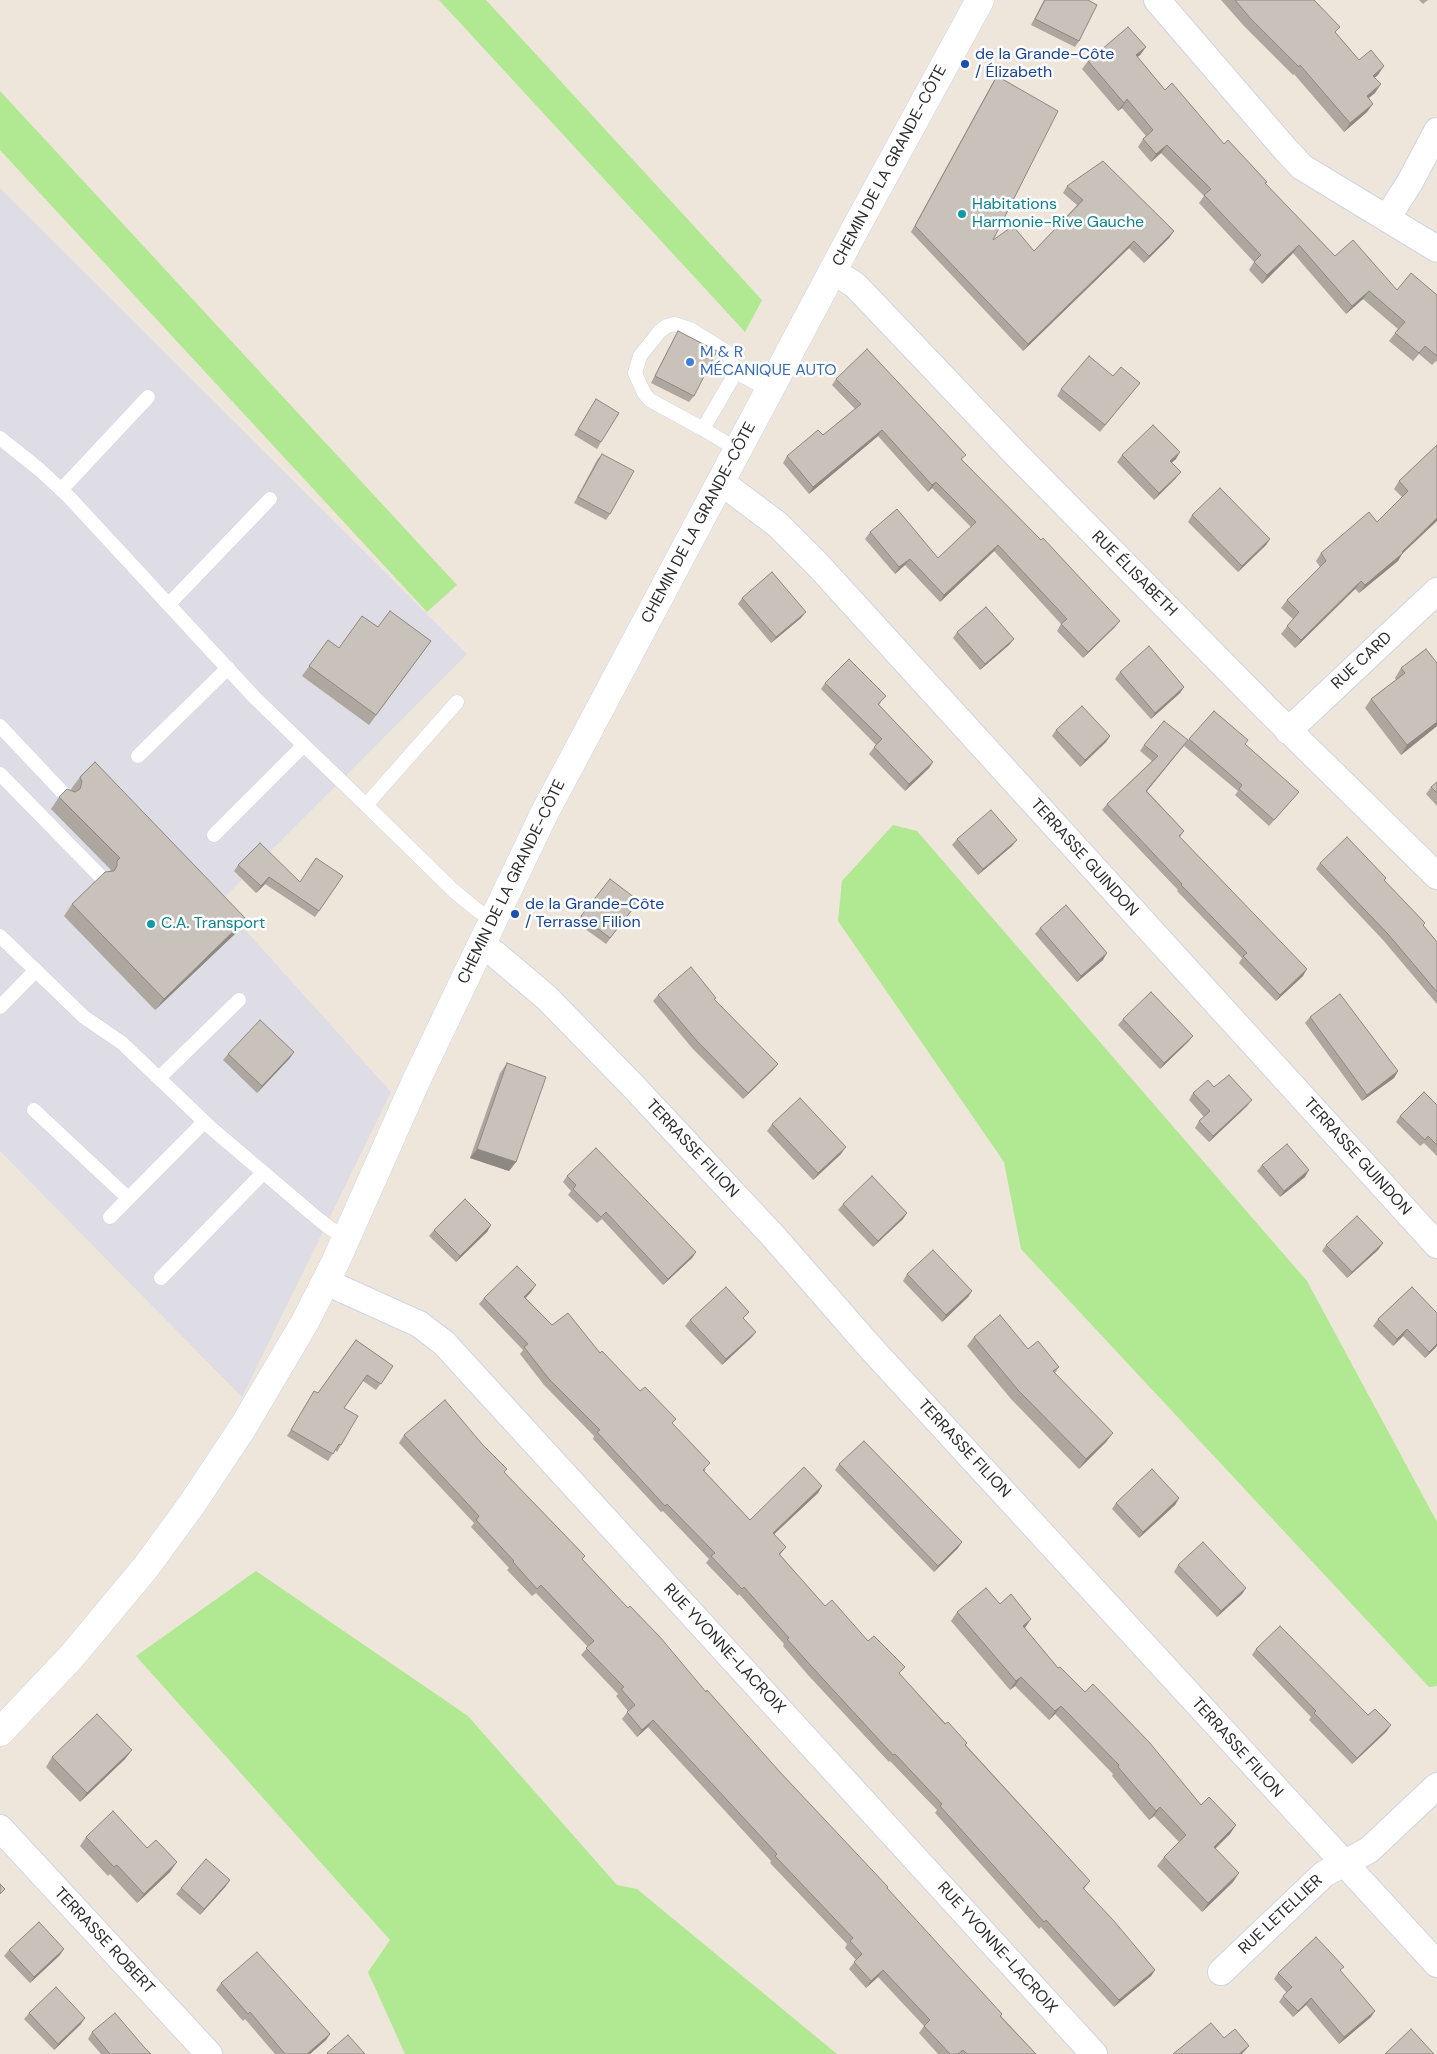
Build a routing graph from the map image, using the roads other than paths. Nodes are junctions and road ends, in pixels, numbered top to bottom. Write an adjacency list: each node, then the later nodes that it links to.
1 (980, 0): 6 (main road, CHEMIN DE LA GRANDE-CÔTE)
2 (1157, 0): 4 (street)
3 (1437, 131): 4 (street)
4 (1387, 218): 5 (street)
5 (1437, 249)
6 (833, 271): 8 (main road, CHEMIN DE LA GRANDE-CÔTE); 21 (street, RUE ÉLISABETH)
7 (736, 372): 8 (lane); 10 (lane); 10 (lane)
8 (769, 390): 12 (main road, CHEMIN DE LA GRANDE-CÔTE)
9 (148, 397): 14 (lane)
10 (703, 429): 12 (lane)
11 (0, 438): 14 (lane)
12 (738, 450): 13 (main road, CHEMIN DE LA GRANDE-CÔTE)
13 (720, 482): 30 (main road, CHEMIN DE LA GRANDE-CÔTE); 43 (street, TERRASSE GUINDON)
14 (61, 490): 17 (lane)
15 (270, 500): 17 (lane)
16 (1437, 591): 21 (street, RUE CARD)
17 (169, 604): 18 (lane)
18 (228, 668): 22 (lane); 23 (lane)
19 (458, 702): 26 (lane)
20 (0, 726): 25 (lane)
21 (1288, 731): 29 (street, RUE ÉLISABETH)
22 (304, 745): 26 (lane); 27 (lane)
23 (138, 756)
24 (0, 774): 28 (lane)
25 (65, 795)
26 (366, 806): 30 (lane)
27 (214, 835)
28 (100, 876)
29 (1437, 876)
30 (493, 920): 32 (main road, CHEMIN DE LA GRANDE-CÔTE)
31 (0, 936): 33 (lane)
32 (480, 945): 42 (main road, CHEMIN DE LA GRANDE-CÔTE); 49 (street, TERRASSE FILION)
33 (36, 970): 35 (lane); 36 (lane)
34 (239, 1000): 36 (lane)
35 (0, 1006)
36 (159, 1078): 38 (lane)
37 (34, 1110): 40 (lane)
38 (204, 1122): 39 (lane); 40 (lane)
39 (263, 1174): 42 (lane); 44 (lane)
40 (128, 1198): 41 (lane)
41 (110, 1216)
42 (346, 1237): 45 (main road, CHEMIN DE LA GRANDE-CÔTE)
43 (1437, 1245)
44 (161, 1278)
45 (326, 1282): 46 (main road, CHEMIN DE LA GRANDE-CÔTE); 53 (street, RUE YVONNE-LACROIX)
46 (0, 1732)
47 (1437, 1786): 49 (street, RUE LETELLIER)
48 (0, 1828): 52 (street, TERRASSE ROBERT)
49 (1342, 1863): 50 (street, TERRASSE FILION); 51 (street, RUE LETELLIER)
50 (1437, 1964)
51 (1220, 1972)
52 (209, 2054)
53 (1094, 2054)

